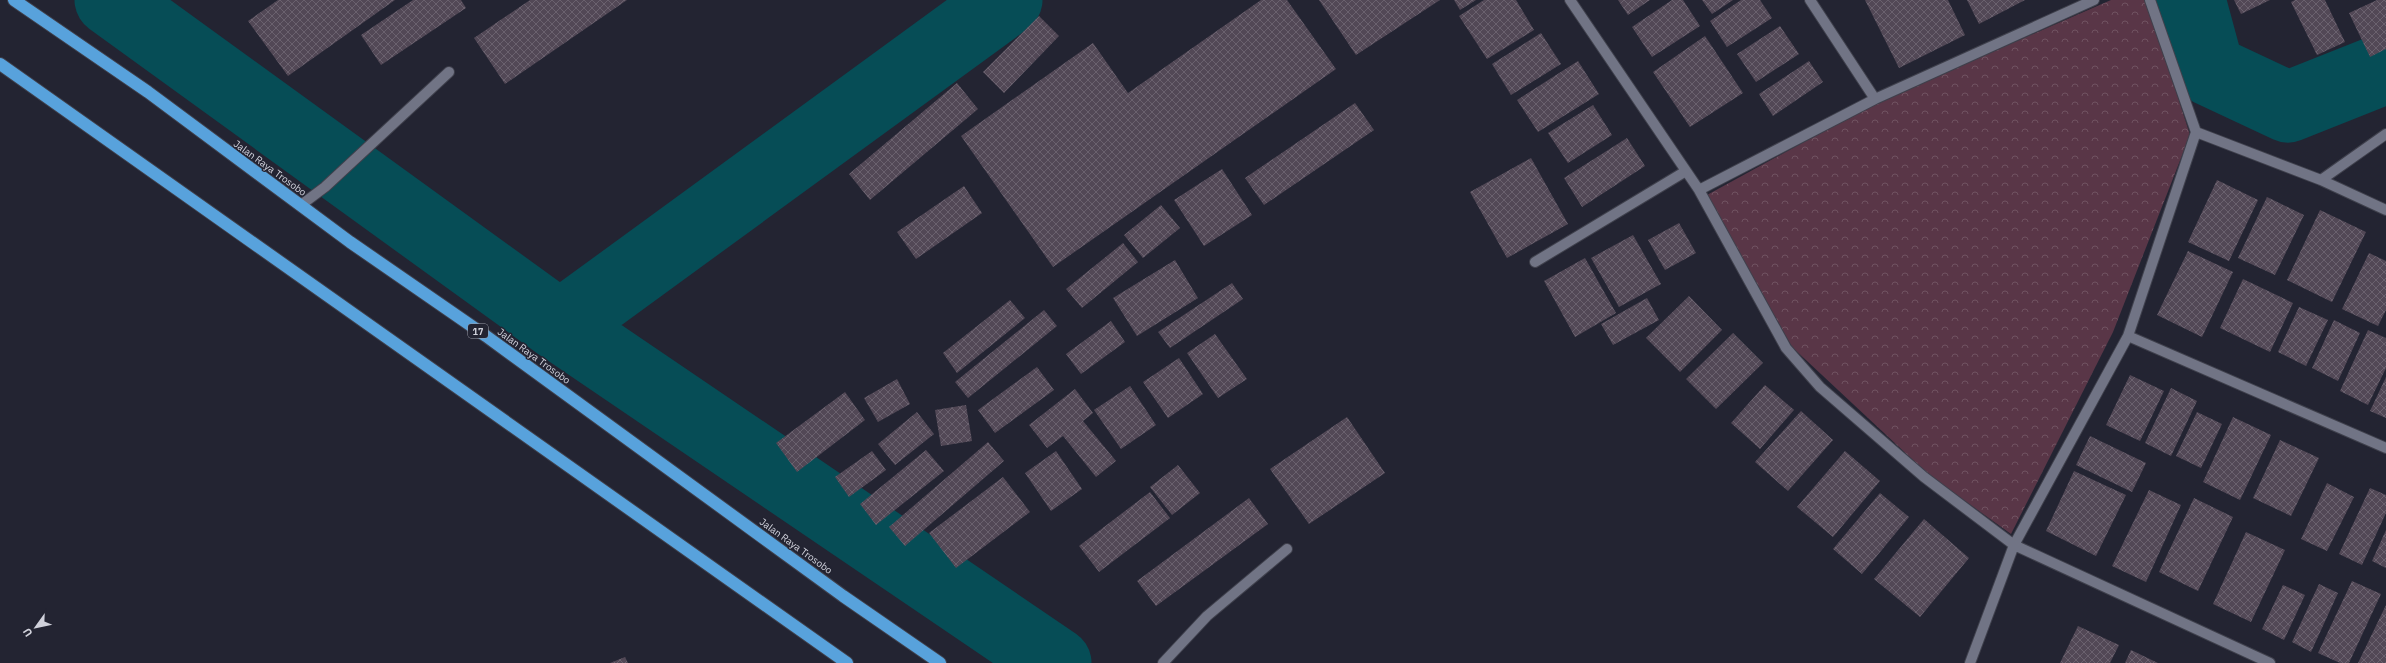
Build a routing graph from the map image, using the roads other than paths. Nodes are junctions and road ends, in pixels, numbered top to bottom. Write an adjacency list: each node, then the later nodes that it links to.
1 (14, 0): 14 (highway, Jalan Raya Trosobo / 17)
2 (1570, 0): 11 (street)
3 (1810, 0): 8 (street)
4 (2094, 0): 8 (street)
5 (2150, 0): 9 (street)
6 (0, 64): 21 (highway)
7 (449, 72): 14 (street)
8 (1875, 99): 13 (street)
9 (2196, 132): 12 (street); 17 (street)
10 (2386, 134): 12 (street)
11 (1686, 171): 13 (street); 16 (street)
12 (2321, 180): 15 (street)
13 (1699, 190): 19 (street)
14 (301, 205): 22 (highway, Jalan Raya Trosobo / 17)
15 (2386, 210)
16 (1535, 262)
17 (2128, 336): 18 (street); 19 (street)
18 (2386, 448)
19 (2014, 545): 24 (street); 25 (street)
20 (1287, 549): 23 (street)
21 (847, 663)
22 (940, 663)
23 (1163, 663)
24 (1970, 663)
25 (2270, 663)

